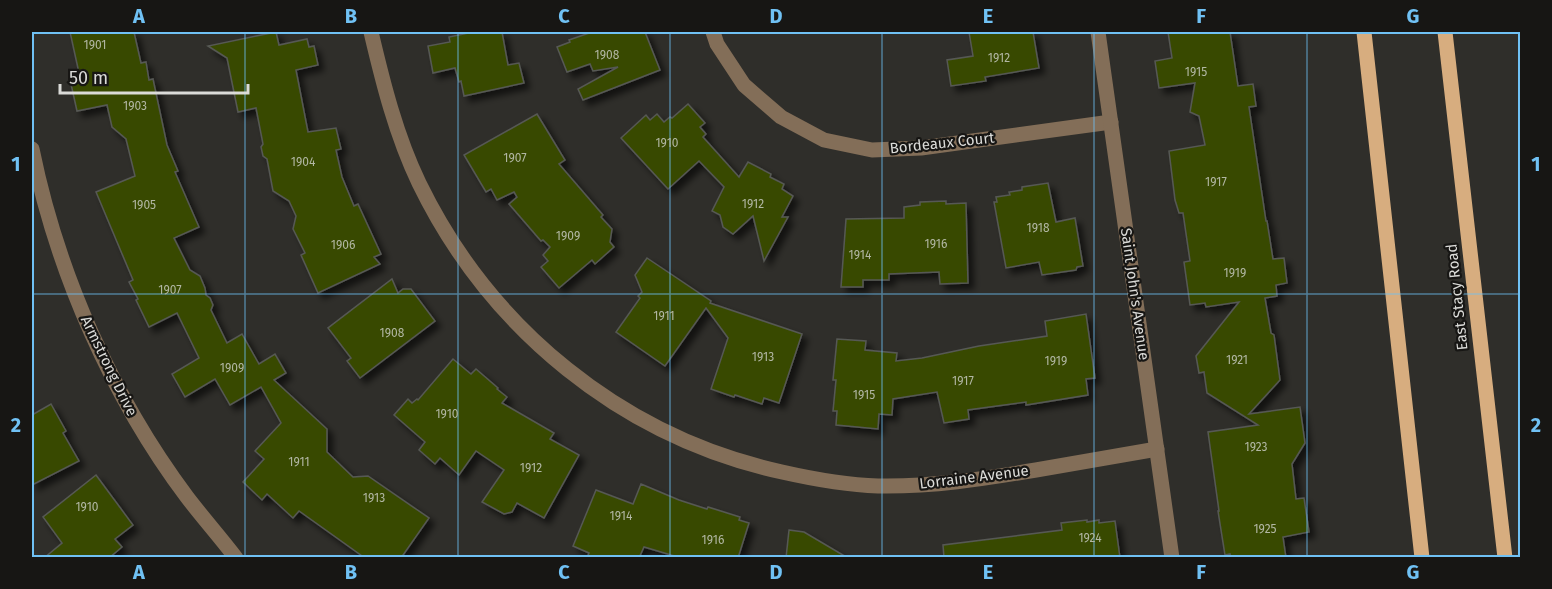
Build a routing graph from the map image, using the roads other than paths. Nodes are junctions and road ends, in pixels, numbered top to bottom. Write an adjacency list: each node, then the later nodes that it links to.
1 (371, 32): 8 (street, Lorraine Avenue)
2 (713, 32): 6 (street, Bordeaux Court)
3 (1098, 32): 6 (street, Saint John's Avenue)
4 (1364, 32): 11 (main road)
5 (1445, 32): 12 (main road, East Stacy Road)
6 (1111, 122): 8 (street, Saint John's Avenue)
7 (32, 149): 9 (street, Armstrong Drive)
8 (1157, 449): 10 (street, Saint John's Avenue)
9 (236, 558)
10 (1172, 558)
11 (1422, 558)
12 (1504, 558)

